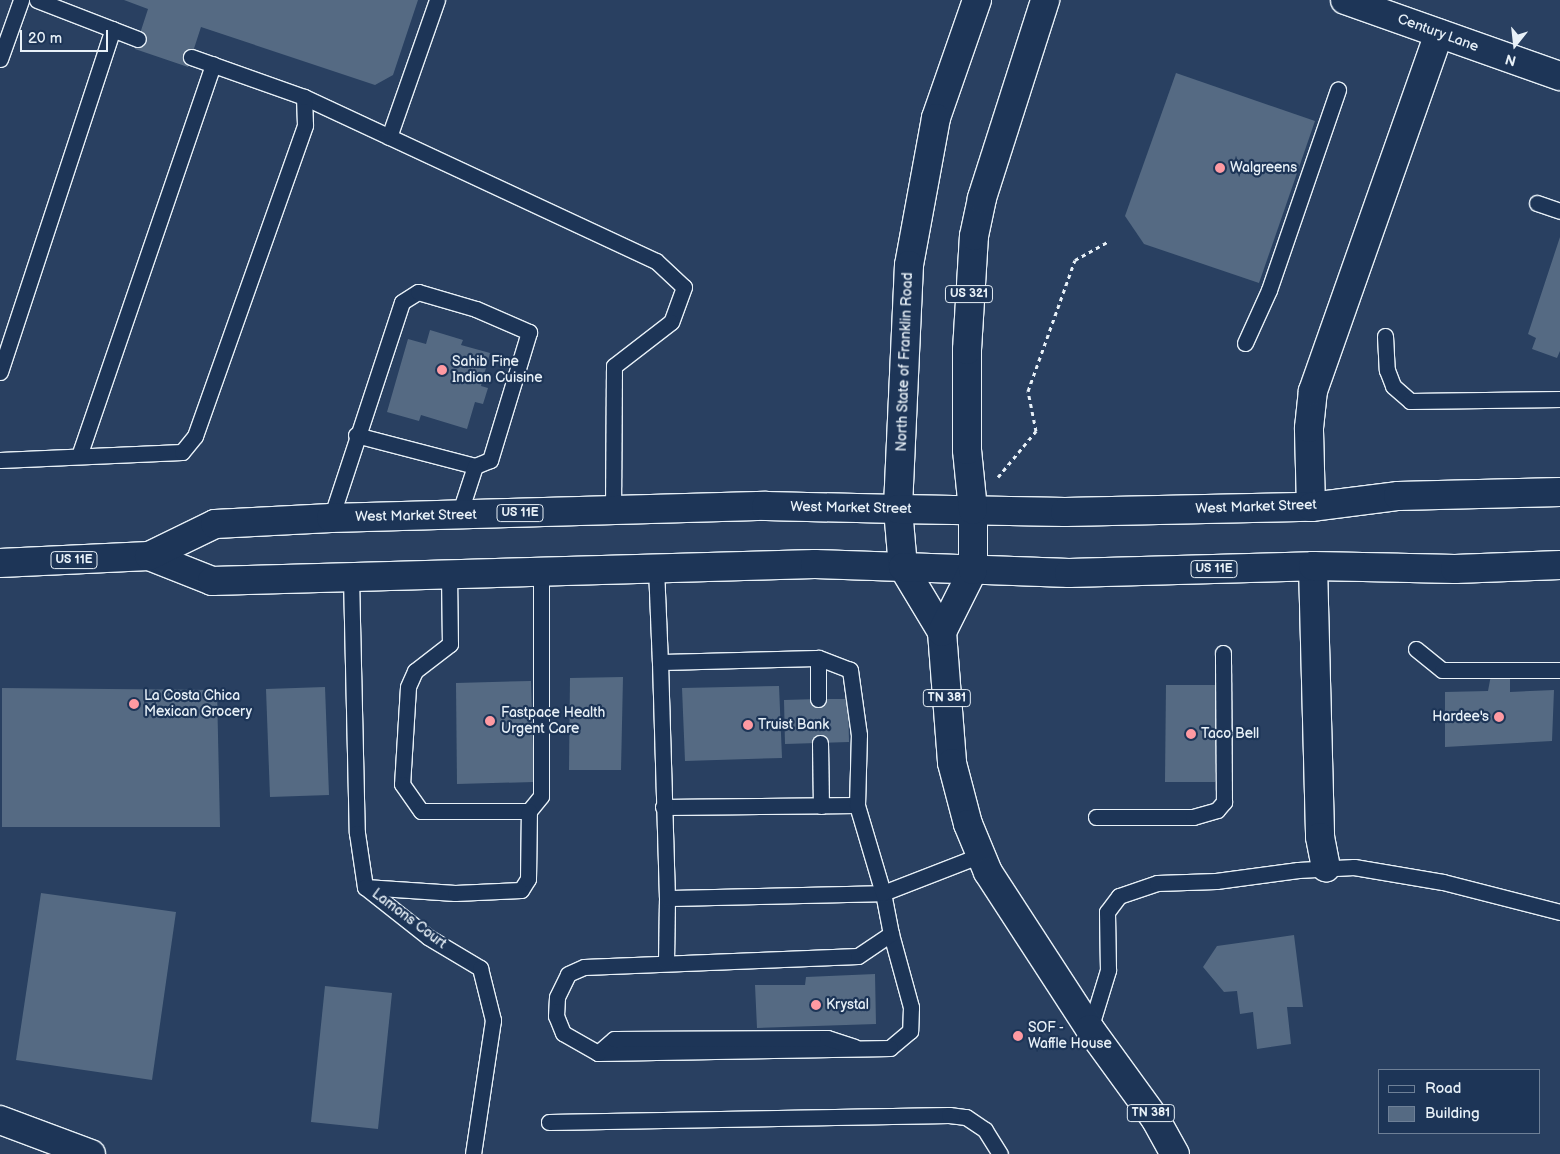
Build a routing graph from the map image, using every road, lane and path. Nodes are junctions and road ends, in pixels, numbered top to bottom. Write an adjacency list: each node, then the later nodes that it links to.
1 (21, 0): 11 (lane)
2 (38, 0): 7 (lane)
3 (437, 0): 16 (lane)
4 (977, 0): 30 (main road, North State of Franklin Road)
5 (1045, 0): 32 (main road, US 321)
6 (1345, 0): 8 (main road, Century Lane)
7 (113, 29): 9 (lane); 22 (lane)
8 (1439, 34): 13 (main road, Century Lane); 29 (main road)
9 (138, 39)
10 (191, 57): 12 (lane)
11 (0, 59)
12 (213, 64): 15 (lane); 25 (lane)
13 (1560, 76)
14 (1338, 90): 21 (lane)
15 (304, 97): 16 (lane); 25 (lane)
16 (389, 137): 31 (lane)
17 (1537, 203): 18 (lane)
18 (1560, 211)
19 (1108, 242): 32 (path)
20 (1385, 336): 23 (lane)
21 (1245, 343)
22 (0, 372)
23 (1560, 399)
24 (356, 435): 27 (lane); 27 (lane); 34 (lane)
25 (79, 456): 26 (lane)
26 (0, 460)
27 (475, 466): 33 (lane)
28 (1560, 492): 29 (main road, West Market Street / US 11E)
29 (1311, 507): 32 (main road, West Market Street / US 11E)
30 (898, 509): 31 (main road, West Market Street / US 11E); 32 (main road, West Market Street / US 11E); 39 (main road, North State of Franklin Road)
31 (613, 510): 33 (main road, West Market Street / US 11E)
32 (973, 510): 41 (main road)
33 (459, 515): 34 (main road, West Market Street / US 11E)
34 (331, 518): 35 (main road, West Market Street / US 11E)
35 (149, 556): 36 (main road, West Market Street / US 11E); 44 (main road, West Market Street / US 11E)
36 (0, 563)
37 (1560, 565): 38 (main road, West Market Street / US 11E)
38 (1313, 566): 41 (main road, West Market Street / US 11E); 59 (main road)
39 (904, 567): 40 (main road, West Market Street / US 11E); 41 (main road, West Market Street / US 11E); 45 (main road, North State of Franklin Road)
40 (656, 568): 42 (main road, West Market Street / US 11E); 49 (lane)
41 (973, 570): 45 (main road)
42 (541, 572): 43 (main road, West Market Street / US 11E); 56 (lane)
43 (449, 574): 44 (main road, West Market Street / US 11E); 56 (lane)
44 (352, 577): 60 (lane, Lamons Court)
45 (942, 632): 58 (main road, North State of Franklin Road / TN 381)
46 (1416, 649): 50 (lane)
47 (1223, 653): 57 (lane)
48 (818, 658): 49 (lane); 51 (lane); 53 (lane)
49 (660, 662): 55 (lane)
50 (1560, 670)
51 (818, 699)
52 (820, 743): 54 (lane)
53 (856, 805): 54 (lane); 61 (lane)
54 (821, 806): 55 (lane)
55 (664, 807): 62 (lane)
56 (529, 811): 60 (lane)
57 (1096, 817)
58 (981, 855): 61 (lane); 66 (main road, North State of Franklin Road / TN 381)
59 (1326, 868): 63 (lane); 66 (lane)
60 (366, 887): 70 (lane, Lamons Court)
61 (883, 893): 62 (lane); 64 (lane)
62 (666, 898): 65 (lane)
63 (1560, 912)
64 (891, 934): 65 (lane); 65 (lane)
65 (666, 962)
66 (1090, 1029): 72 (main road, North State of Franklin Road / TN 381)
67 (0, 1120): 69 (main road)
68 (549, 1122): 71 (lane)
69 (91, 1154)
70 (473, 1154)
71 (1000, 1154)
72 (1175, 1154)

